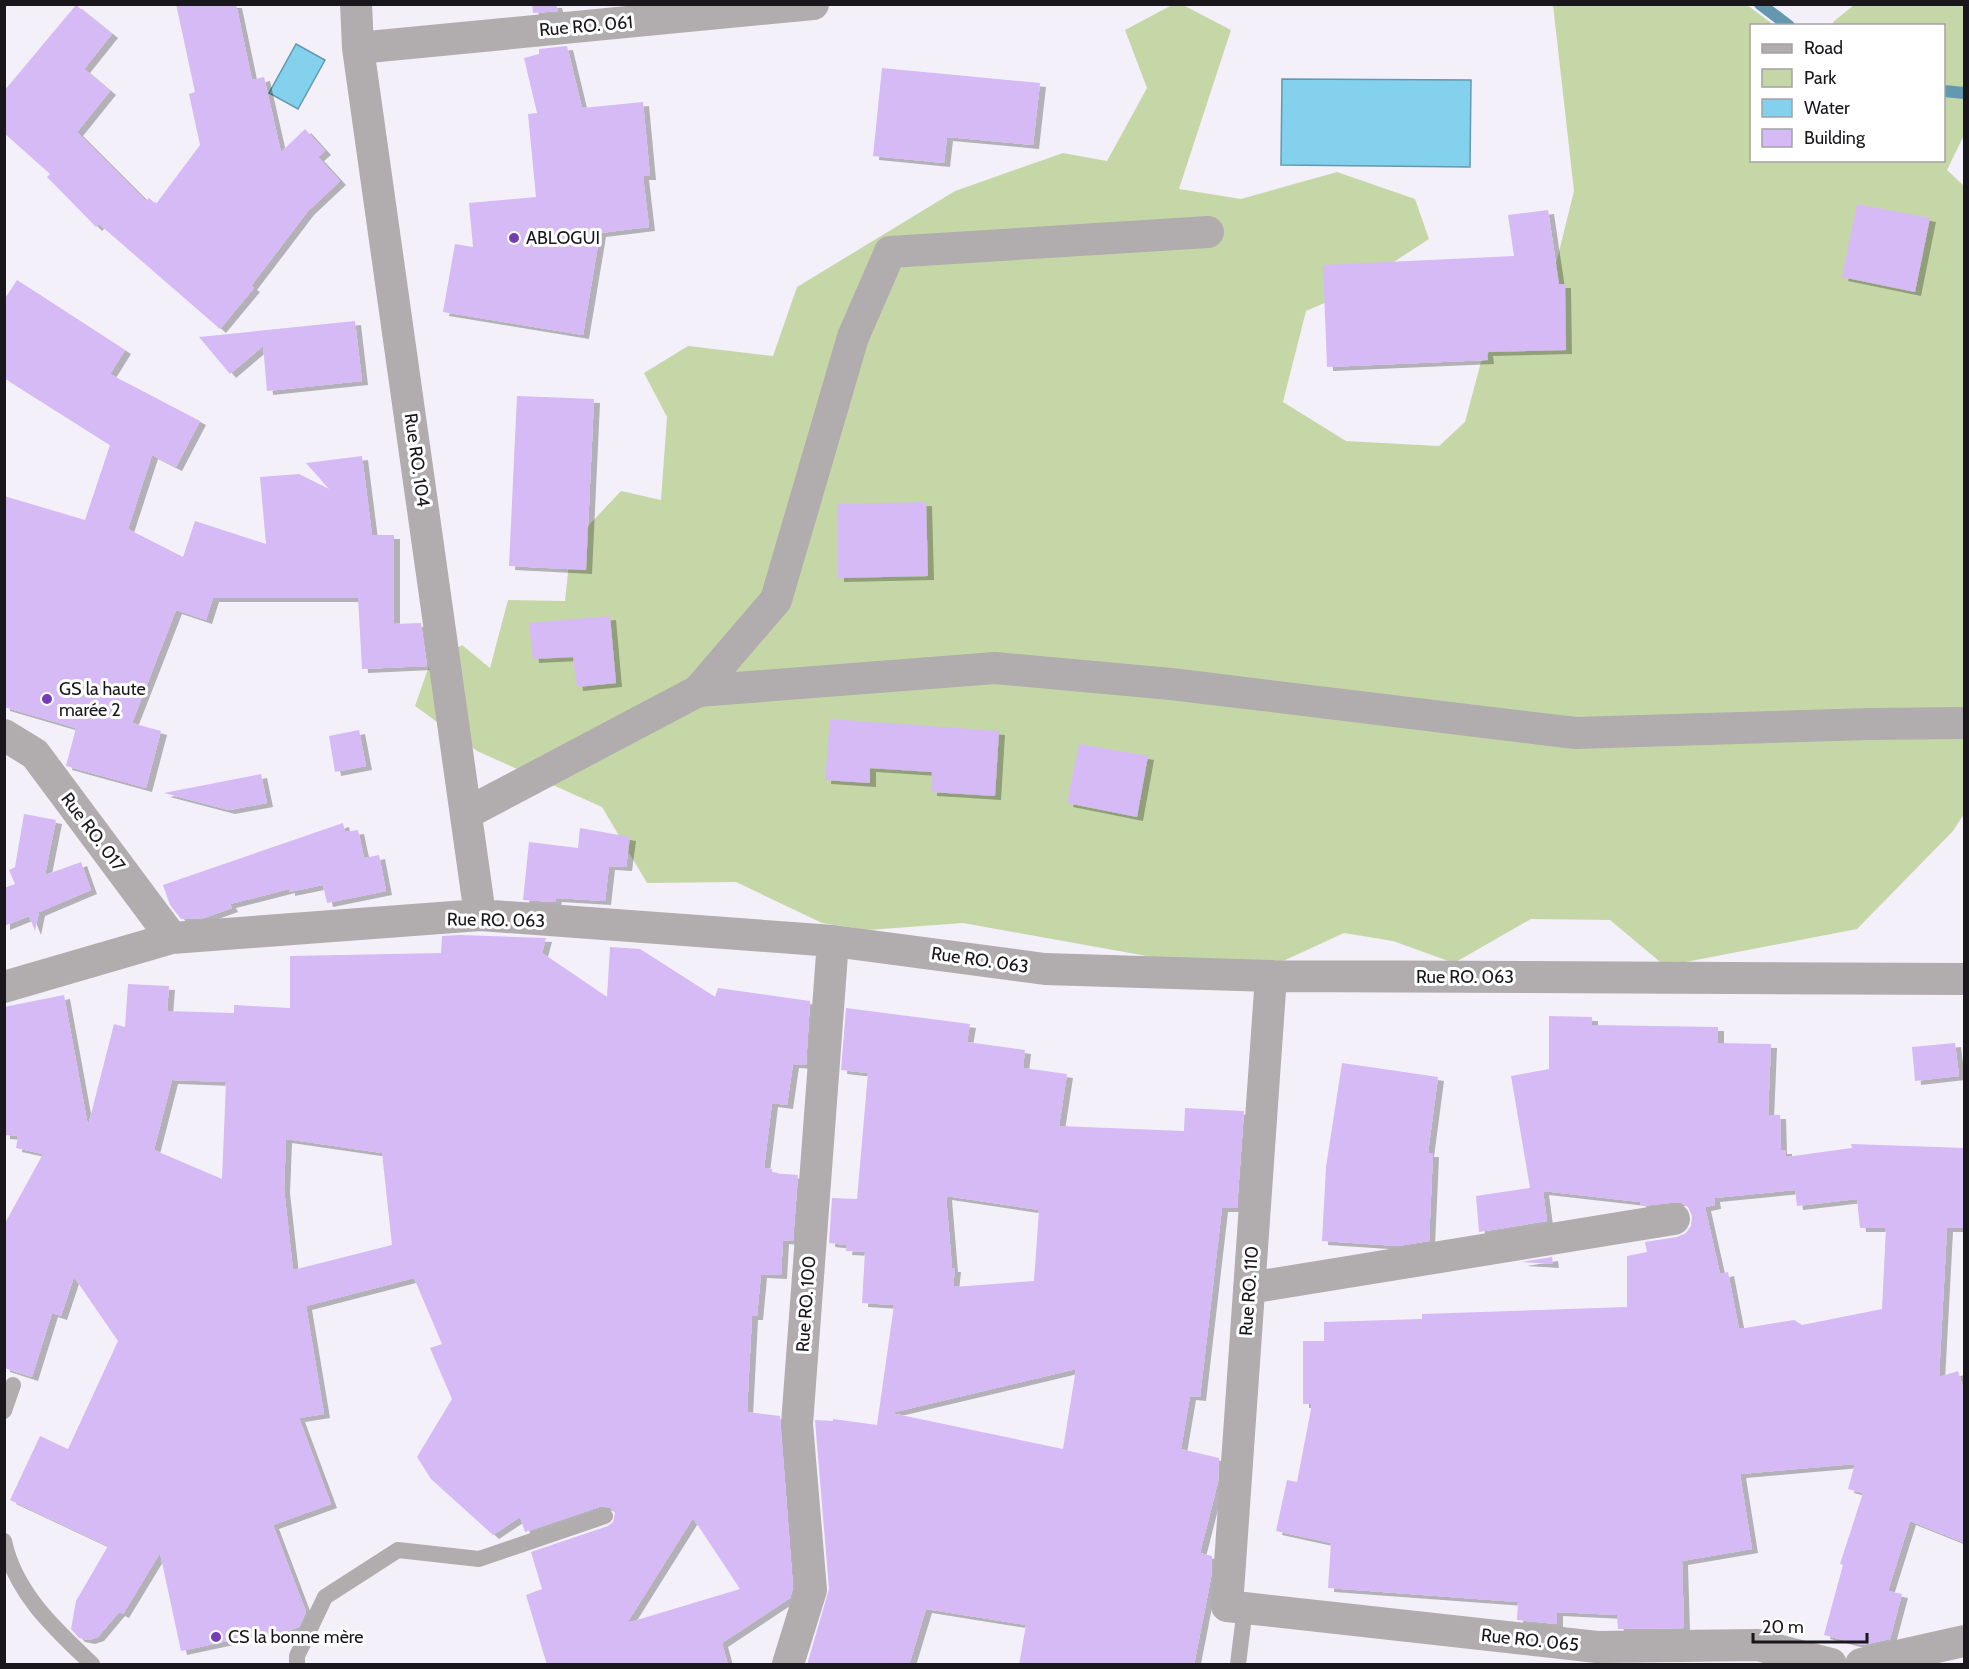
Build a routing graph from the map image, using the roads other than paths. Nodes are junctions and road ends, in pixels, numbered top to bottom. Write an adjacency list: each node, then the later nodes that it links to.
1 (356, 4): 3 (street, Rue RO. 104)
2 (813, 4): 3 (street, Rue RO. 061)
3 (358, 48): 8 (street, Rue RO. 104)
4 (1208, 232): 5 (street)
5 (698, 691): 6 (street); 8 (street)
6 (1965, 723)
7 (4, 735): 10 (street, Rue RO. 017)
8 (466, 813): 9 (street, Rue RO. 104)
9 (480, 915): 10 (street, Rue RO. 063); 11 (street, Rue RO. 063)
10 (172, 938): 14 (street, Rue RO. 063)
11 (833, 941): 12 (street, Rue RO. 063); 25 (street, Rue RO. 100)
12 (1271, 976): 13 (street, Rue RO. 063); 16 (street, Rue RO. 110)
13 (1965, 979)
14 (4, 987)
15 (1674, 1220): 16 (street)
16 (1249, 1288): 21 (street, Rue RO. 110)
17 (13, 1386): 18 (lane)
18 (4, 1411)
19 (605, 1516): 24 (lane)
20 (4, 1541): 23 (lane)
21 (1236, 1607): 26 (lane); 27 (street, Rue RO. 065)
22 (1965, 1641): 28 (street)
23 (92, 1665)
24 (297, 1665)
25 (788, 1665)
26 (1238, 1665)
27 (1831, 1665)
28 (1861, 1665)

